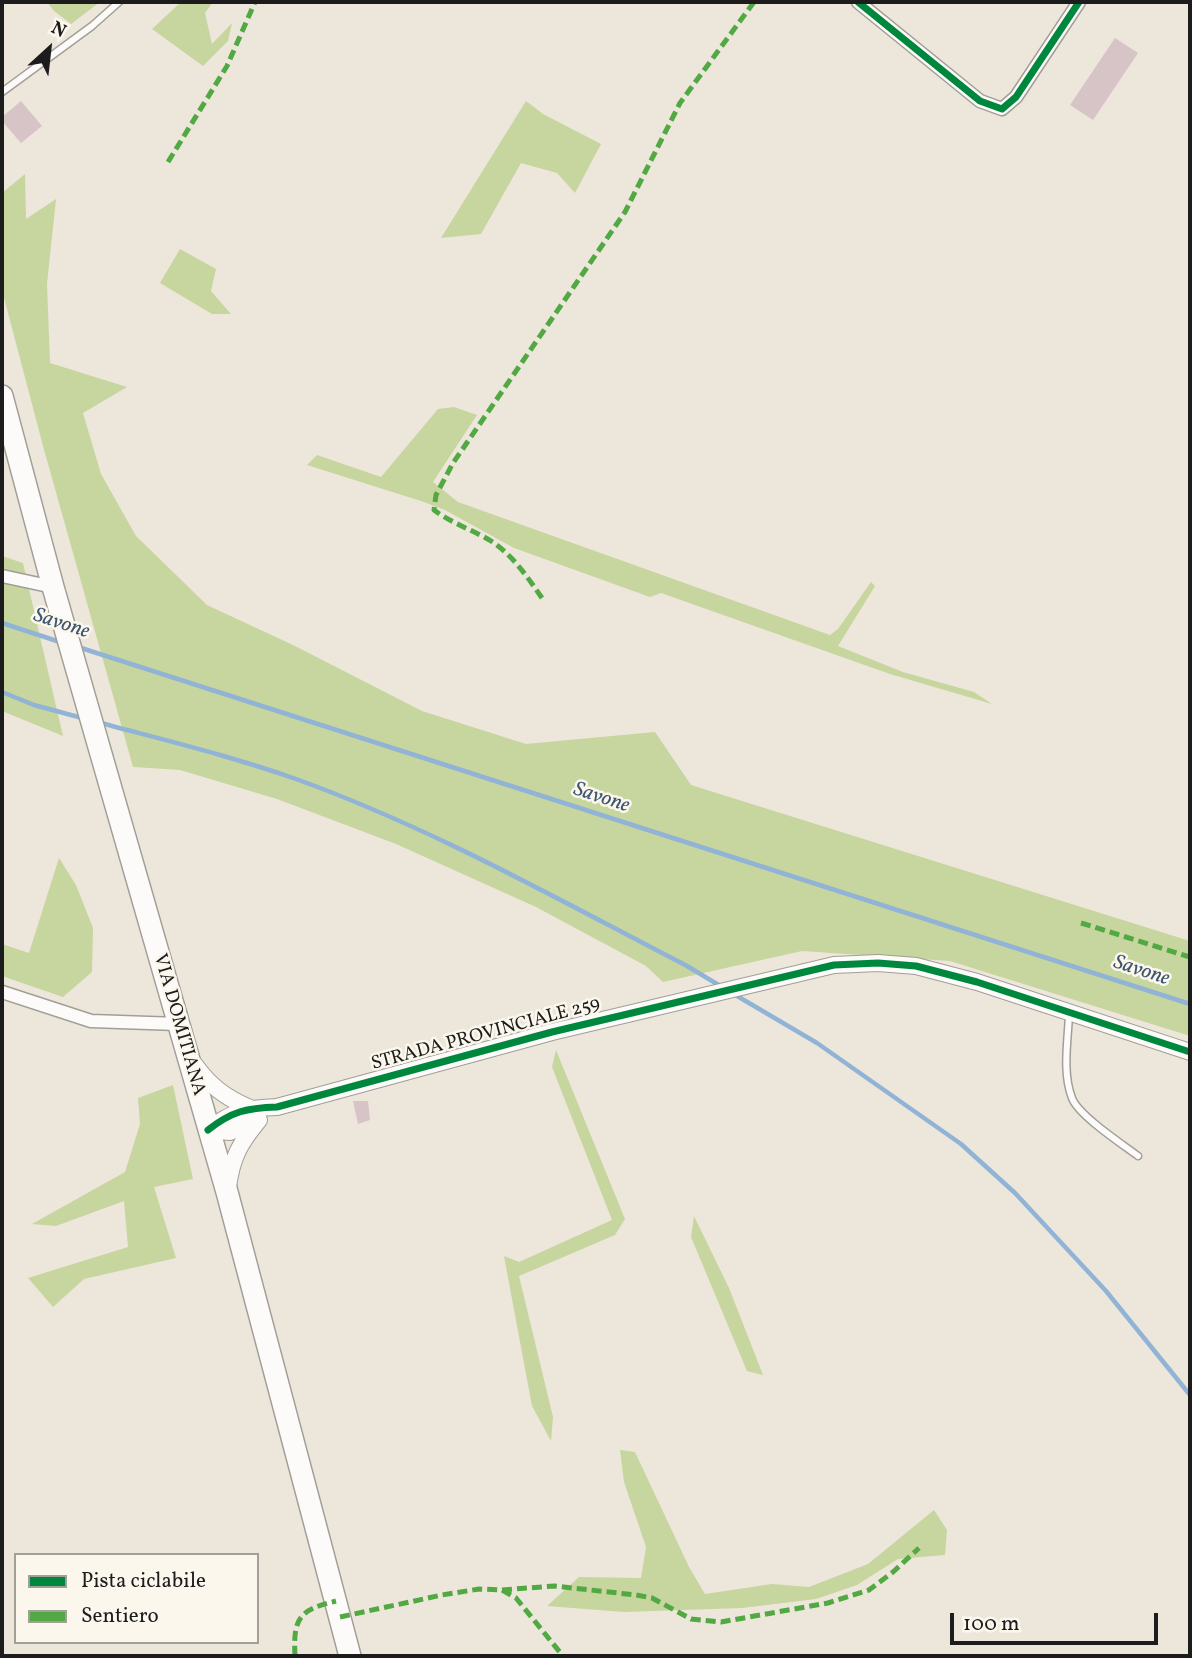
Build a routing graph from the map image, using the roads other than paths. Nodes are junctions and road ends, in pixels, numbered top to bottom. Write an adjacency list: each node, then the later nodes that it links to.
1 (119, 2): 4 (lane)
2 (858, 2): 3 (street)
3 (1079, 2)
4 (2, 92)
5 (2, 396): 7 (main road, VIA DOMITIANA)
6 (2, 576): 7 (street)
7 (55, 594): 10 (main road, VIA DOMITIANA)
8 (2, 992): 10 (street)
9 (1069, 1013): 11 (street); 13 (street, STRADA PROVINCIALE 259); 15 (lane)
10 (178, 1024): 12 (main road, VIA DOMITIANA)
11 (1190, 1052)
12 (187, 1053): 13 (street); 14 (main road, VIA DOMITIANA)
13 (254, 1114): 14 (street, STRADA PROVINCIALE 259); 16 (street)
14 (208, 1130): 16 (main road, VIA DOMITIANA)
15 (1138, 1156)
16 (227, 1192): 17 (main road, VIA DOMITIANA)
17 (350, 1656)

